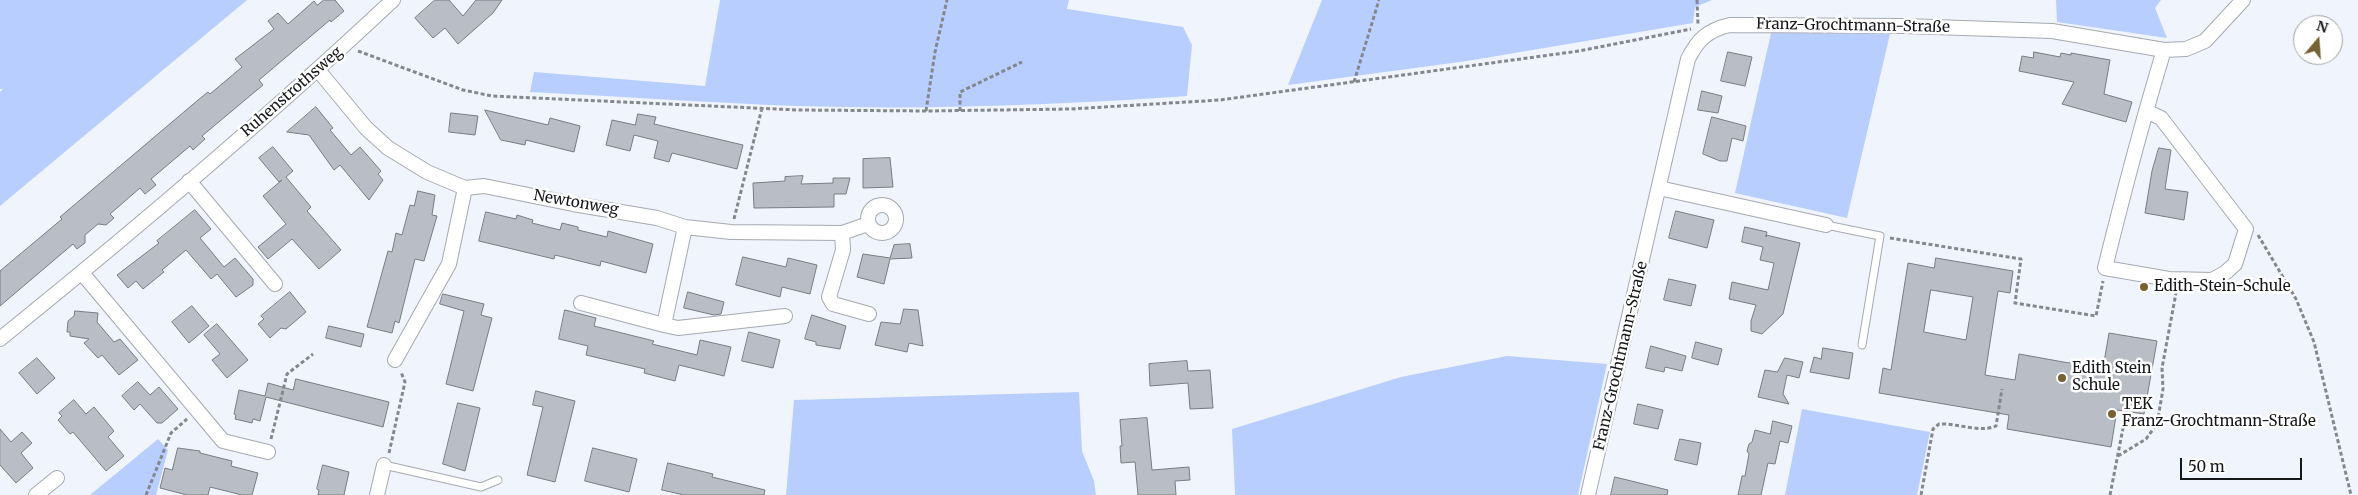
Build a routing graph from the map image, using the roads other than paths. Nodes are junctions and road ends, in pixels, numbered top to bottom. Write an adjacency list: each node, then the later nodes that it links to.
1 (393, 0): 4 (street, Ruhenstrothsweg)
2 (2243, 0): 3 (street, Franz-Grochtmann-Straße)
3 (2164, 50): 5 (street); 8 (street, Franz-Grochtmann-Straße)
4 (318, 70): 6 (street, Ruhenstrothsweg); 7 (street, Newtonweg)
5 (2146, 110): 5 (street)
6 (189, 181): 13 (street, Ruhenstrothsweg); 14 (street)
7 (465, 188): 11 (street, Newtonweg); 21 (street)
8 (1659, 188): 10 (street); 28 (street, Franz-Grochtmann-Straße)
9 (868, 224): 12 (street, Newtonweg)
10 (1826, 225): 20 (lane)
11 (685, 227): 12 (street, Newtonweg); 18 (street)
12 (842, 233): 16 (street)
13 (82, 273): 19 (street, Ruhenstrothsweg); 22 (street)
14 (275, 284)
15 (581, 303): 18 (street)
16 (869, 314)
17 (785, 316): 18 (street)
18 (664, 325)
19 (0, 339)
20 (1862, 345)
21 (395, 360)
22 (268, 452)
23 (384, 465): 25 (lane); 27 (street)
24 (57, 478): 26 (street)
25 (498, 480)
26 (36, 495)
27 (377, 495)
28 (1588, 495)

